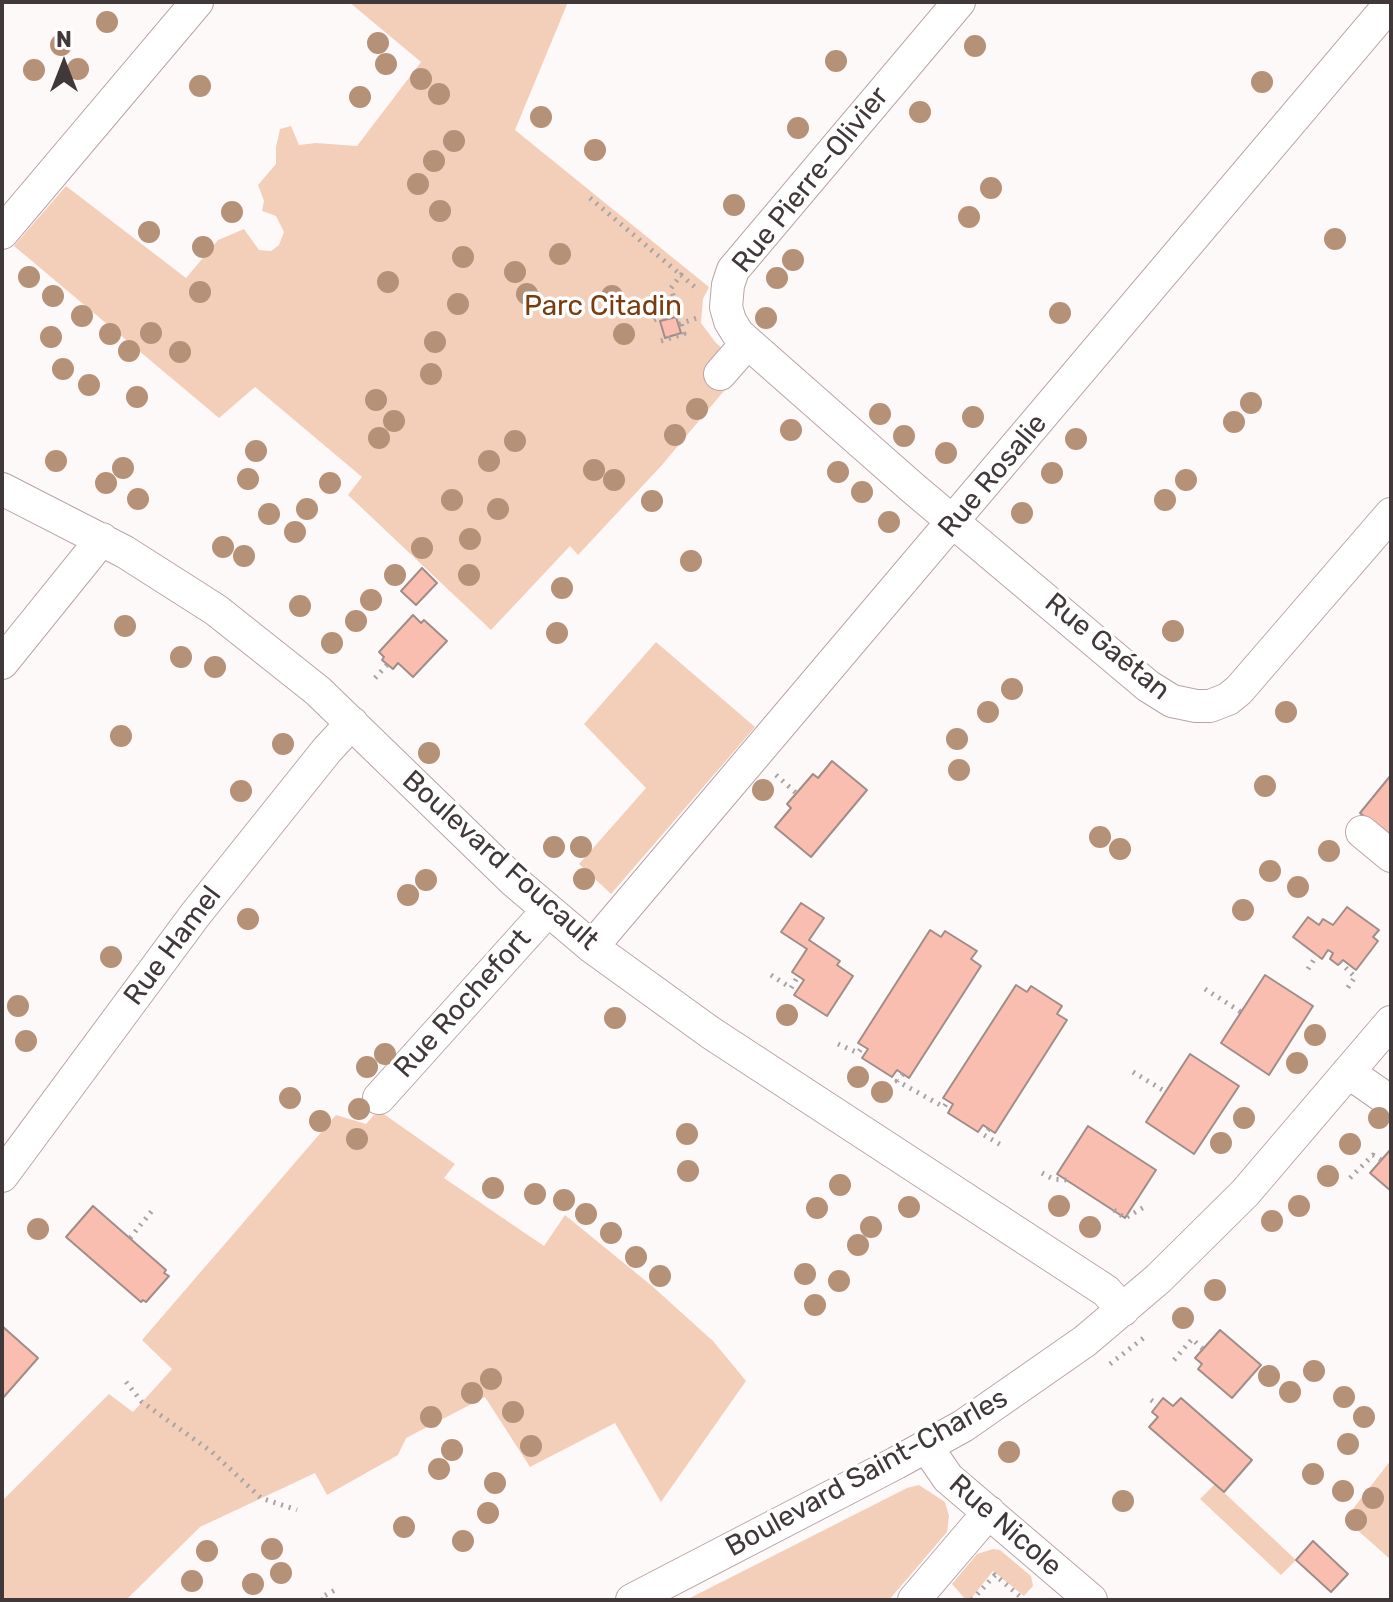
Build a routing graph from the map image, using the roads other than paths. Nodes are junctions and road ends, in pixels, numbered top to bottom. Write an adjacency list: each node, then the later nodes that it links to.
1 (197, 2): 4 (street)
2 (959, 2): 5 (street, Rue Pierre-Olivier)
3 (1391, 3): 9 (street, Rue Rosalie)
4 (2, 233)
5 (747, 343): 6 (street); 9 (street, Rue Pierre-Olivier)
6 (720, 374)
7 (2, 489): 10 (street, Boulevard Foucault)
8 (1391, 514): 9 (street, Rue Gaétan)
9 (954, 522): 16 (street, Rue Rosalie)
10 (102, 539): 11 (street); 12 (street, Boulevard Foucault)
11 (2, 663)
12 (352, 723): 15 (street, Boulevard Foucault); 21 (street, Rue Hamel)
13 (1362, 832): 14 (street)
14 (1391, 856)
15 (548, 910): 16 (street, Boulevard Foucault); 19 (street, Rue Rochefort)
16 (592, 947): 22 (street, Boulevard Foucault)
17 (1391, 1022): 18 (street, Boulevard Saint-Charles)
18 (1348, 1072): 20 (street); 22 (street, Boulevard Saint-Charles)
19 (379, 1098)
20 (1391, 1102)
21 (2, 1176)
22 (1123, 1310): 23 (street, Boulevard Saint-Charles)
23 (926, 1446): 24 (street, Rue Nicole); 26 (street, Boulevard Saint-Charles)
24 (989, 1512): 25 (street, Rue Nicole); 27 (street)
25 (1055, 1589): 28 (street, Rue Nicole)
26 (632, 1600)
27 (914, 1600)
28 (1091, 1600)

